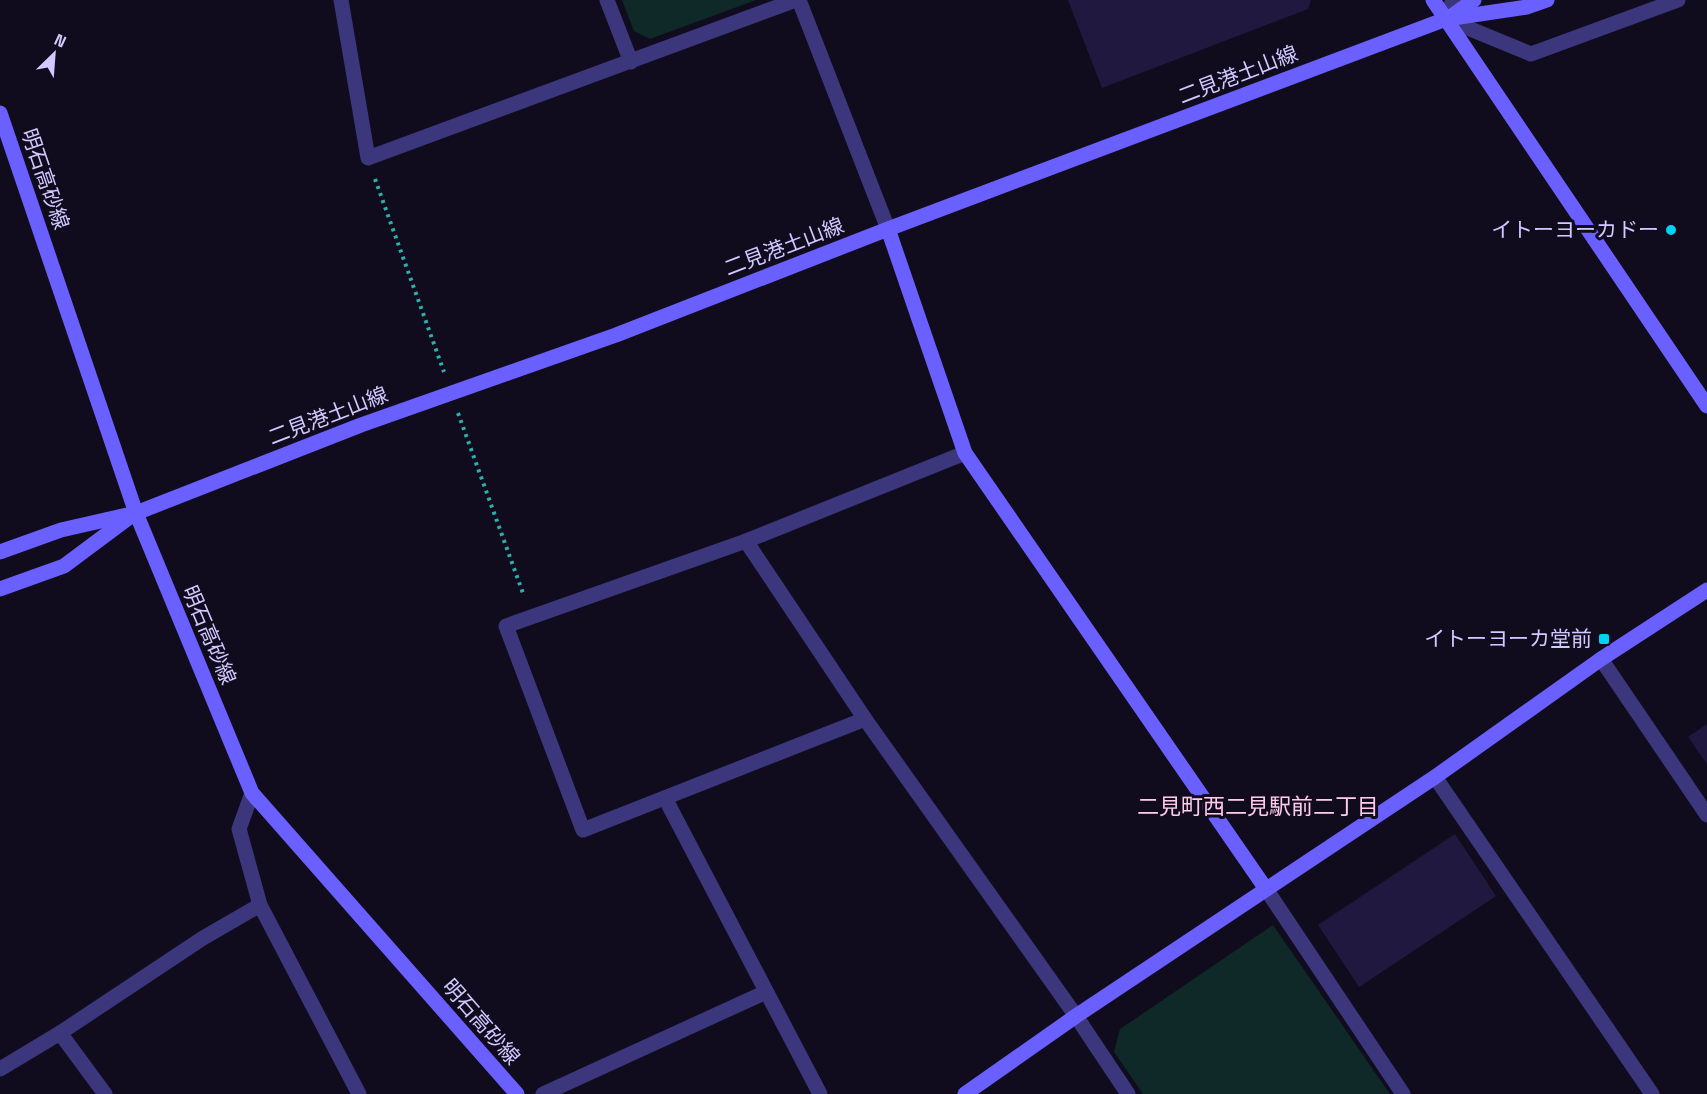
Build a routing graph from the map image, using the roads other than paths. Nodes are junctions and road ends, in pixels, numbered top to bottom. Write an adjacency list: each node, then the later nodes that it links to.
1 (341, 0): 10 (street)
2 (607, 0): 10 (street)
3 (797, 0): 10 (street); 12 (street)
4 (1433, 0): 9 (main road)
5 (1453, 0): 9 (street)
6 (1473, 0): 9 (main road, 二見港土山線)
7 (1547, 0): 9 (main road, 二見港土山線)
8 (1678, 0): 9 (street)
9 (1446, 19): 12 (main road, 二見港土山線); 13 (main road)
10 (631, 62)
11 (0, 113): 15 (main road, 明石高砂線)
12 (888, 230): 14 (main road); 15 (main road, 二見港土山線)
13 (1707, 406)
14 (966, 453): 16 (street); 26 (main road)
15 (136, 513): 17 (main road, 二見港土山線); 18 (main road, 二見港土山線); 23 (main road, 明石高砂線)
16 (746, 541): 21 (street); 24 (street)
17 (0, 552)
18 (0, 589)
19 (1707, 590): 20 (main road)
20 (1601, 659): 22 (main road); 25 (street)
21 (865, 719): 24 (street); 29 (street)
22 (1435, 777): 26 (main road); 40 (street)
23 (252, 793): 27 (street); 34 (main road, 明石高砂線)
24 (665, 798): 28 (street)
25 (1707, 815)
26 (1266, 889): 29 (main road); 39 (street)
27 (260, 905): 30 (street); 33 (street)
28 (766, 992): 35 (street); 36 (street)
29 (1076, 1016): 37 (main road); 38 (street)
30 (60, 1034): 31 (street); 32 (street)
31 (0, 1069)
32 (105, 1094)
33 (359, 1094)
34 (517, 1094)
35 (543, 1094)
36 (820, 1094)
37 (965, 1094)
38 (1128, 1094)
39 (1403, 1094)
40 (1652, 1094)

